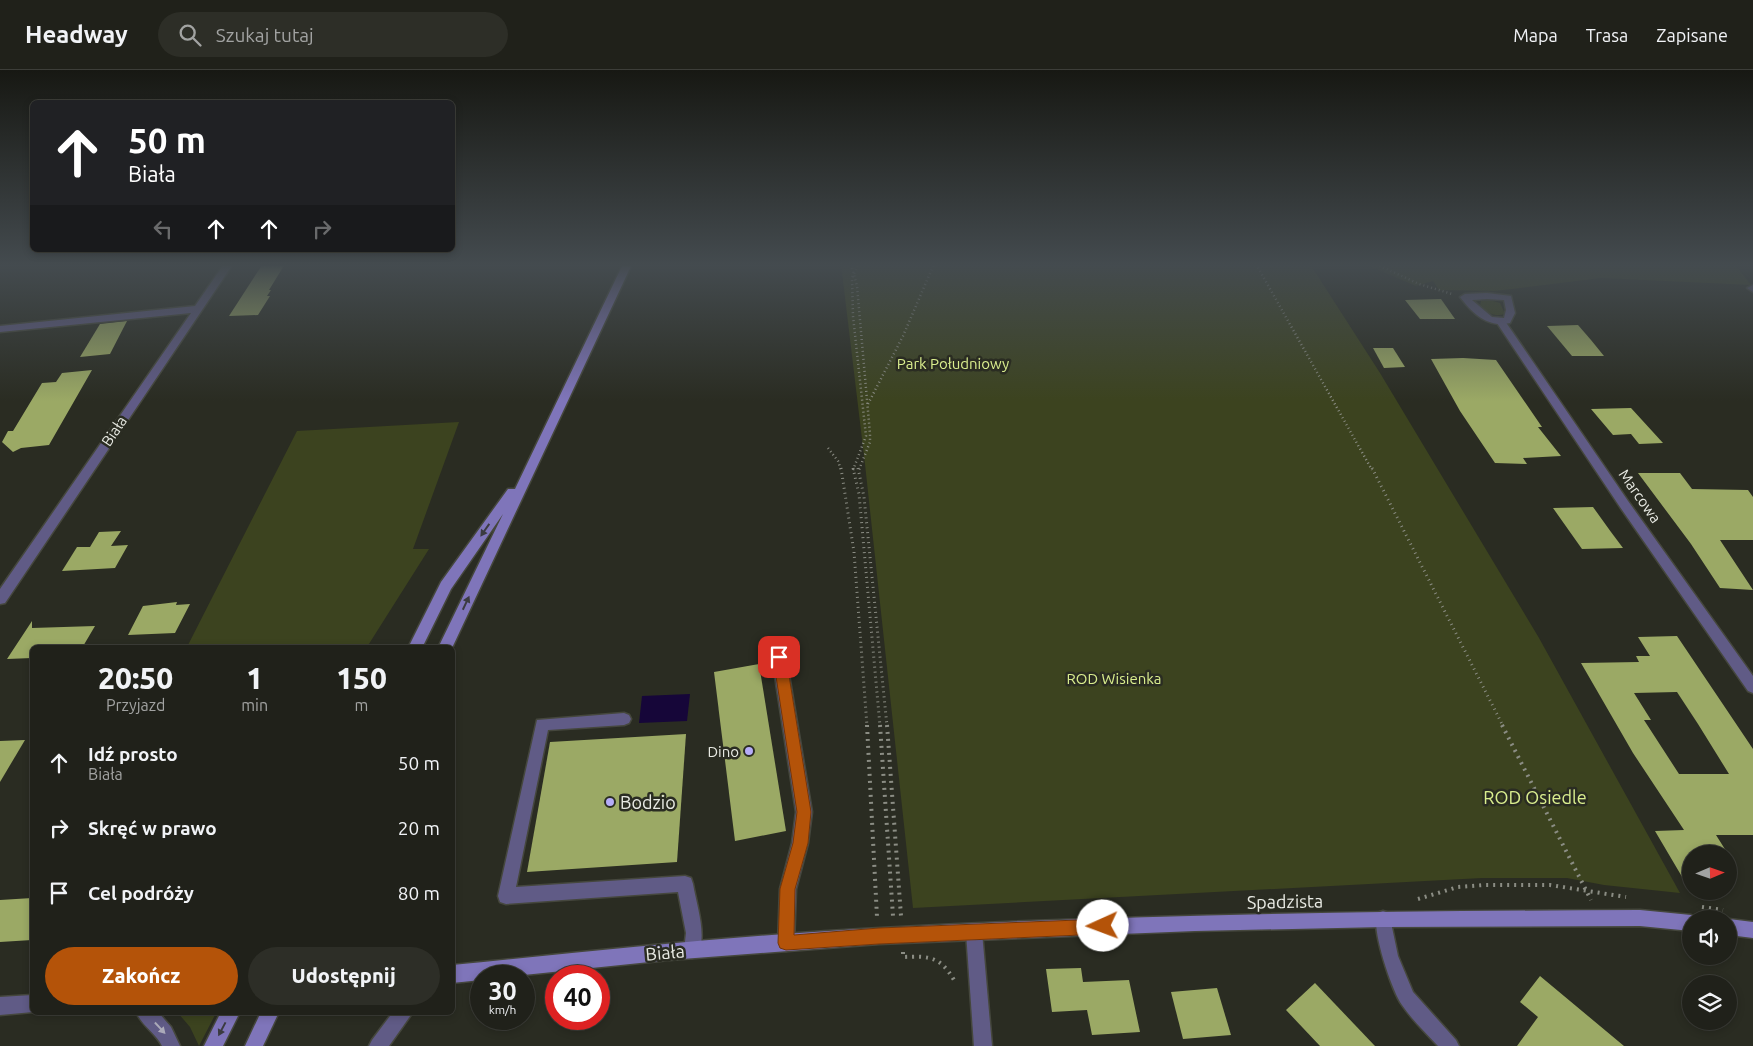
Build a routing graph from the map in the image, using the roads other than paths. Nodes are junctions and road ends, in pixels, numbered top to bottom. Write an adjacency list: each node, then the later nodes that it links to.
1 (198, 309): 9 (street, Biała)
2 (192, 310): 7 (street)
3 (606, 310): 8 (street)
4 (1476, 310): 6 (street)
5 (1509, 310): 6 (street)
6 (1502, 322): 13 (street, Marcowa)
7 (0, 328)
8 (533, 461): 10 (street, one-way to 10); 11 (street, one-way to 8)
9 (0, 599)
10 (416, 645)
11 (446, 645)
12 (779, 657): 21 (street)
13 (1753, 687)
14 (624, 719): 22 (street)
15 (1383, 919): 16 (street, Spadzista); 19 (street, Spadzista); 35 (street)
16 (1682, 922)
17 (1737, 928): 18 (street)
18 (1753, 930)
19 (974, 932): 20 (street, Spadzista); 34 (street)
20 (879, 936): 21 (street, Biała)
21 (786, 943): 22 (street, Biała)
22 (692, 950): 23 (street, Biała)
23 (455, 974)
24 (30, 1004): 25 (street)
25 (0, 1006)
26 (148, 1015): 30 (street, one-way to 30)
27 (229, 1015): 31 (street, one-way to 31)
28 (269, 1015): 32 (street)
29 (402, 1015): 33 (street)
30 (171, 1046)
31 (213, 1046)
32 (254, 1046)
33 (378, 1046)
34 (983, 1046)
35 (1450, 1046)

